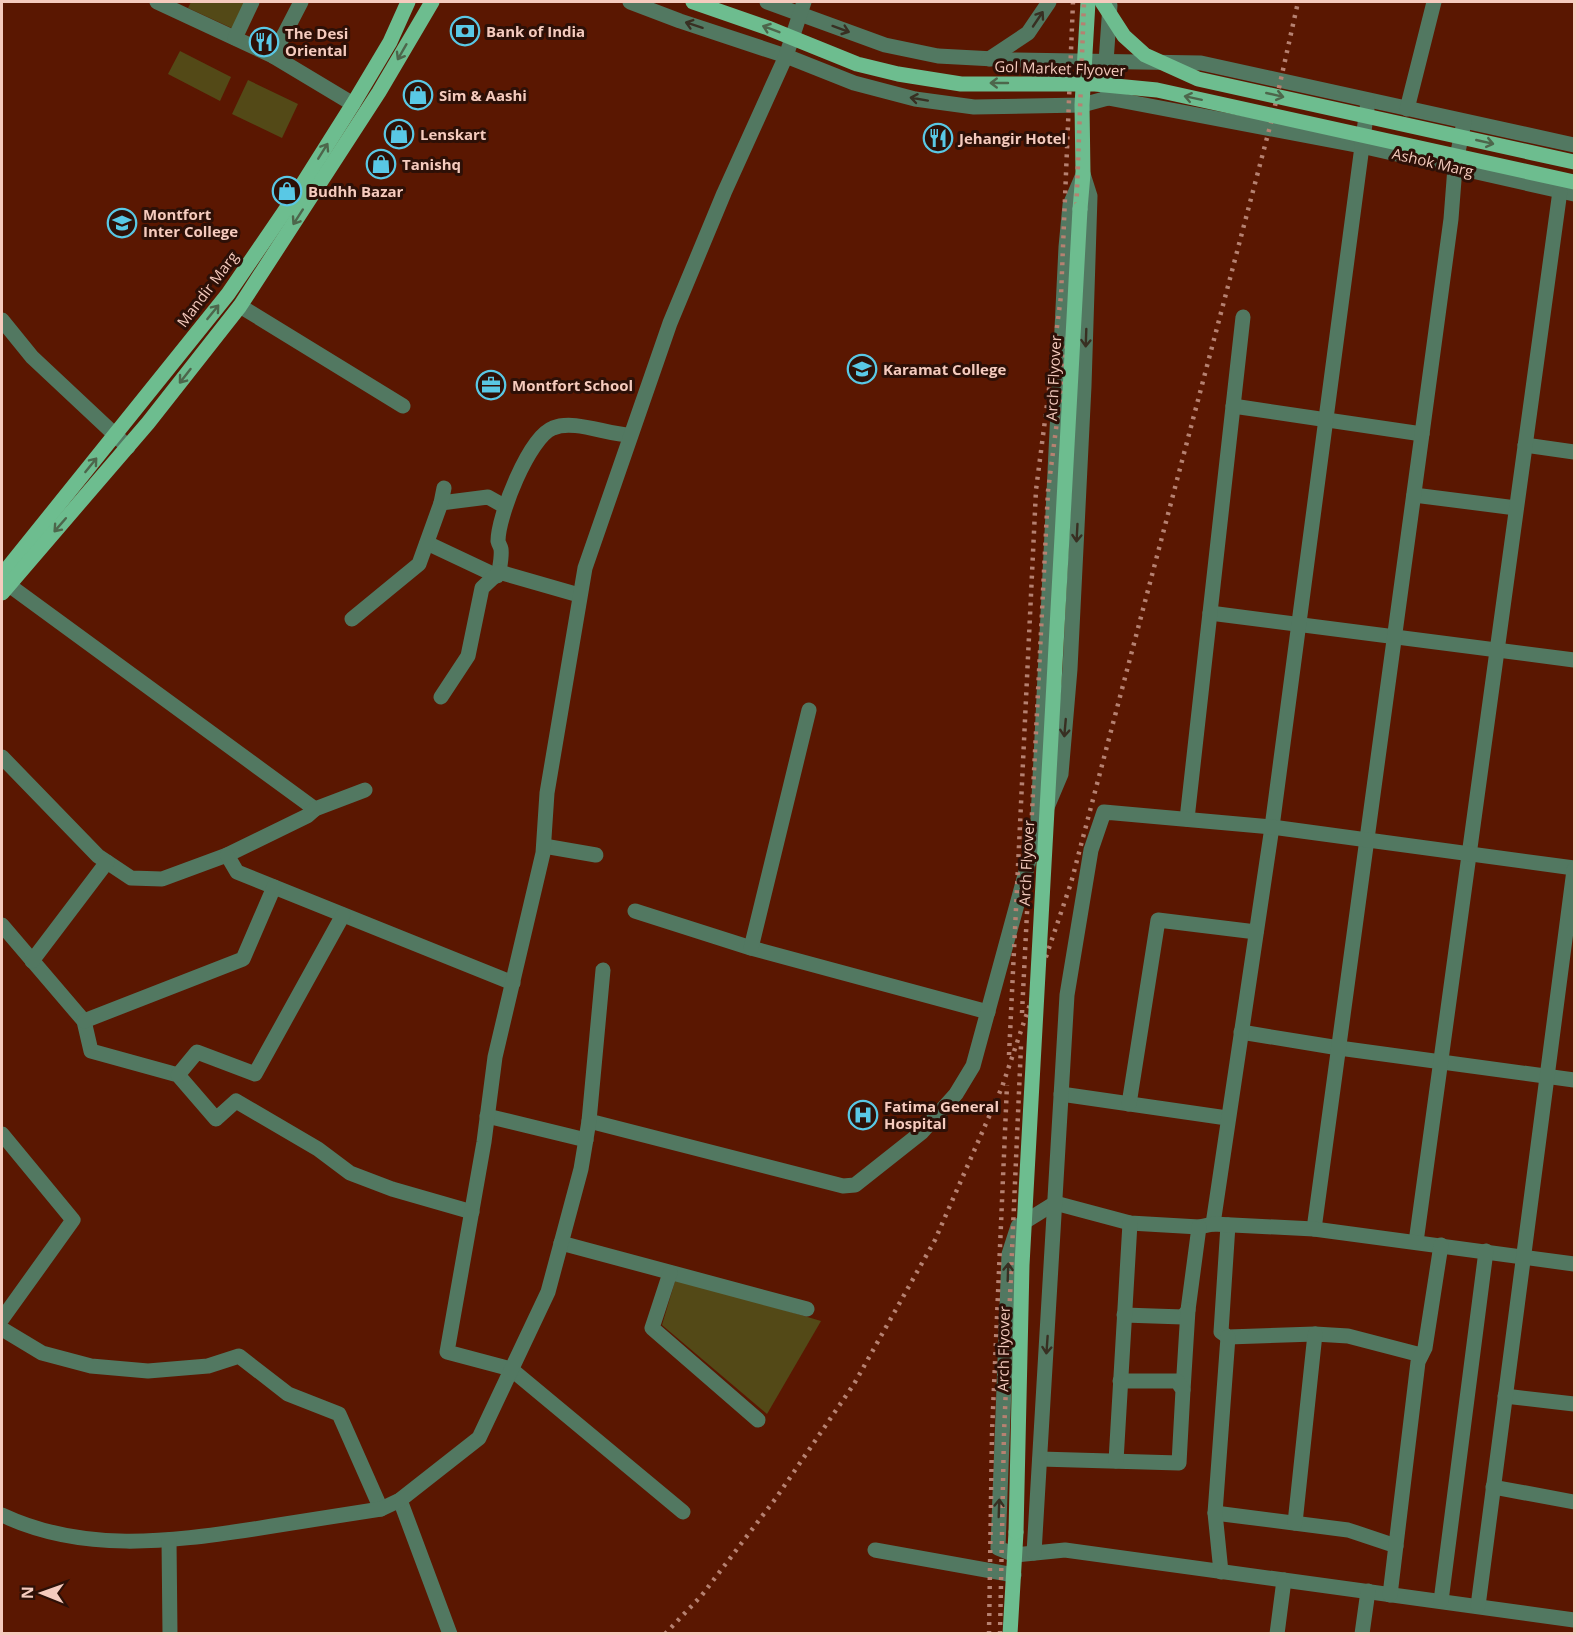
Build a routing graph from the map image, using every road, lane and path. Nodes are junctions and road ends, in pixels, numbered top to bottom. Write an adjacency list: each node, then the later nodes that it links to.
1 (157, 2): 14 (street)
2 (252, 2): 16 (street)
3 (301, 2): 17 (street)
4 (408, 2): 26 (main road, Mandir Marg)
5 (432, 2): 39 (main road, one-way to 39)
6 (630, 2): 18 (street, one-way to 6)
7 (693, 2): 37 (main road, Gol Market Flyover, one-way to 7, bridge)
8 (766, 2): 15 (street)
9 (1049, 2): 19 (street, one-way to 9)
10 (1088, 2): 20 (main road, Arch Flyover)
11 (1102, 2): 34 (main road, Gol Market Flyover, one-way to 34, bridge)
12 (1110, 2): 21 (street)
13 (1434, 2): 28 (street)
14 (185, 8): 16 (street)
15 (802, 8): 18 (street); 19 (street, one-way to 19)
16 (235, 38): 17 (street)
17 (273, 56): 26 (street)
18 (786, 56): 27 (street, one-way to 18); 47 (street)
19 (989, 59): 20 (street)
20 (1085, 61): 21 (street); 27 (main road, Arch Flyover)
21 (1106, 62): 22 (street); 24 (street)
22 (1242, 73): 23 (street); 29 (street)
23 (1303, 85): 25 (street); 31 (street)
24 (1108, 98): 27 (street); 29 (street, Ashok Marg)
25 (1368, 100): 28 (street); 32 (street)
26 (353, 104): 46 (main road, Mandir Marg, one-way to 26)
27 (1082, 105): 36 (main road, Arch Flyover)
28 (1407, 109): 30 (street)
29 (1235, 122): 31 (street, Ashok Marg)
30 (1464, 122): 33 (street); 35 (street)
31 (1292, 133): 32 (street, Ashok Marg)
32 (1361, 146): 35 (street, Ashok Marg); 44 (street)
33 (1575, 146)
34 (1575, 162)
35 (1455, 167): 38 (street, Ashok Marg); 45 (street)
36 (1083, 174): 71 (street); 71 (street, one-way to 71); 143 (main road, Arch Flyover, bridge)
37 (1575, 182)
38 (1567, 193): 48 (street)
39 (240, 306): 42 (street); 49 (main road, one-way to 49)
40 (1243, 317): 43 (street)
41 (2, 320): 46 (street)
42 (403, 406)
43 (1233, 406): 44 (street); 58 (street)
44 (1325, 419): 45 (street); 60 (street)
45 (1422, 434): 51 (street)
46 (115, 435): 49 (street); 56 (main road, Mandir Marg, one-way to 46)
47 (630, 435): 52 (street); 57 (street)
48 (1525, 445): 50 (street); 53 (street)
49 (128, 447): 56 (main road, one-way to 56)
50 (1575, 452)
51 (1414, 495): 53 (street); 61 (street)
52 (504, 506): 54 (street); 55 (street)
53 (1516, 508): 62 (street)
54 (427, 543): 55 (street); 59 (street)
55 (498, 574): 57 (street); 64 (street)
56 (3, 584): 68 (street)
57 (579, 595): 73 (street)
58 (1210, 613): 60 (street); 69 (street)
59 (352, 619)
60 (1298, 624): 61 (street); 70 (street)
61 (1395, 636): 62 (street); 72 (street)
62 (1497, 649): 63 (street); 76 (street)
63 (1575, 660)
64 (441, 697)
65 (809, 710): 84 (street)
66 (2, 757): 77 (street)
67 (365, 790): 68 (street)
68 (315, 809): 74 (street)
69 (1187, 819): 70 (street); 96 (street)
70 (1272, 827): 72 (street); 83 (street)
71 (1037, 831): 88 (street)
72 (1367, 840): 76 (street); 91 (street)
73 (544, 846): 75 (street); 87 (street)
74 (227, 855): 77 (street); 79 (street)
75 (596, 855)
76 (1469, 855): 78 (street); 92 (street)
77 (107, 862): 85 (street)
78 (1575, 869): 94 (street)
79 (274, 887): 81 (street); 89 (street)
80 (635, 911): 84 (street)
81 (343, 915): 87 (street); 93 (street)
82 (2, 925): 85 (street)
83 (1256, 932): 90 (street); 97 (street)
84 (751, 948): 88 (street)
85 (32, 960): 89 (street)
86 (603, 970): 100 (street)
87 (513, 983): 98 (street)
88 (988, 1012): 100 (street)
89 (84, 1021): 93 (street)
90 (1241, 1032): 91 (street); 99 (street)
91 (1339, 1048): 92 (street); 107 (street)
92 (1441, 1062): 94 (street); 108 (street)
93 (178, 1075): 104 (street)
94 (1548, 1076): 95 (street); 112 (street)
95 (1575, 1080)
96 (1061, 1094): 97 (street); 103 (street)
97 (1129, 1104): 99 (street)
98 (487, 1116): 102 (street); 104 (street)
99 (1227, 1118): 106 (street)
100 (589, 1121): 102 (street)
101 (2, 1134): 118 (street)
102 (586, 1140): 109 (street)
103 (1055, 1203): 105 (street); 129 (street, one-way to 129); 143 (street, one-way to 103)
104 (472, 1212): 123 (street)
105 (1130, 1223): 106 (street); 117 (street)
106 (1213, 1225): 107 (street); 116 (street); 121 (street)
107 (1314, 1229): 108 (street)
108 (1416, 1242): 110 (street)
109 (561, 1243): 114 (street); 123 (street)
110 (1441, 1245): 111 (street); 122 (street)
111 (1486, 1251): 112 (street); 149 (street)
112 (1524, 1257): 113 (street); 126 (street)
113 (1575, 1264)
114 (670, 1273): 115 (street); 128 (street)
115 (807, 1309)
116 (1188, 1310): 117 (street); 125 (street)
117 (1124, 1315): 124 (street)
118 (2, 1319)
119 (2, 1329): 134 (street)
120 (1315, 1334): 121 (street); 122 (street); 138 (street)
121 (1228, 1336): 136 (street)
122 (1421, 1355): 140 (street)
123 (512, 1369): 132 (street); 135 (street)
124 (1120, 1381): 125 (street); 130 (street)
125 (1183, 1390): 130 (street)
126 (1505, 1396): 127 (street); 131 (street)
127 (1575, 1404)
128 (759, 1420)
129 (1040, 1459): 130 (street); 142 (street)
130 (1116, 1461)
131 (1493, 1487): 133 (street); 150 (street)
132 (400, 1500): 134 (street); 153 (street)
133 (1575, 1502)
134 (381, 1509): 139 (street)
135 (683, 1512)
136 (1215, 1513): 138 (street); 144 (street)
137 (2, 1515): 139 (street)
138 (1295, 1523): 140 (street)
139 (169, 1540): 152 (street)
140 (1396, 1546): 148 (street)
141 (875, 1550): 145 (street)
142 (1034, 1553): 143 (street); 144 (street)
143 (1015, 1555): 145 (main road, Arch Flyover)
144 (1221, 1572): 146 (street)
145 (1014, 1575): 154 (main road, Arch Flyover)
146 (1284, 1580): 147 (street); 155 (street)
147 (1368, 1591): 148 (street); 156 (street)
148 (1390, 1594): 149 (street)
149 (1441, 1601): 150 (street)
150 (1478, 1606): 151 (street)
151 (1575, 1620)
152 (170, 1634)
153 (450, 1634)
154 (1010, 1634)
155 (1277, 1634)
156 (1362, 1634)

